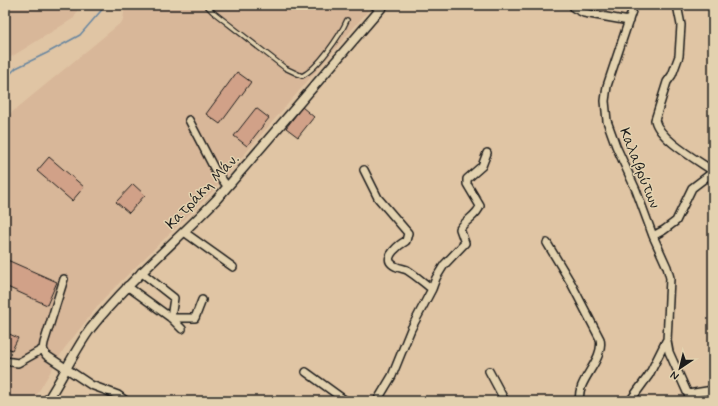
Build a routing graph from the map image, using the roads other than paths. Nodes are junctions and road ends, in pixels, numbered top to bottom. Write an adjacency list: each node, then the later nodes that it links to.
1 (206, 5): 7 (lane)
2 (370, 5): 5 (lane)
3 (634, 5): 8 (street, Καλαβρύτων)
4 (677, 5): 12 (street)
5 (382, 8): 13 (street, Κατράκη Μάν.)
6 (574, 8): 8 (street)
7 (347, 20)
8 (629, 21): 15 (street, Καλαβρύτων)
9 (189, 120): 13 (street)
10 (486, 153): 21 (street)
11 (364, 170): 21 (street)
12 (713, 172): 15 (street)
13 (227, 186): 14 (street, Κατράκη Μάν.)
14 (184, 232): 17 (street); 18 (street, Κατράκη Μάν.)
15 (653, 236): 25 (street, Καλαβρύτων)
16 (547, 243): 38 (street)
17 (233, 267)
18 (141, 272): 20 (street, Κατράκη Μάν.); 23 (street)
19 (64, 279): 26 (street)
20 (127, 286): 23 (street); 28 (street, Κατράκη Μάν.)
21 (432, 289): 36 (street)
22 (202, 300): 23 (street)
23 (170, 318): 24 (street)
24 (182, 329)
25 (667, 341): 32 (street); 39 (street)
26 (43, 349): 27 (street); 28 (street)
27 (5, 361)
28 (66, 367): 33 (street, Κατράκη Μάν.); 34 (street)
29 (489, 371): 37 (street)
30 (306, 372): 35 (street)
31 (713, 390): 32 (street)
32 (689, 398)
33 (47, 401)
34 (126, 401)
35 (346, 401)
36 (378, 401)
37 (505, 401)
38 (580, 401)
39 (630, 401)

